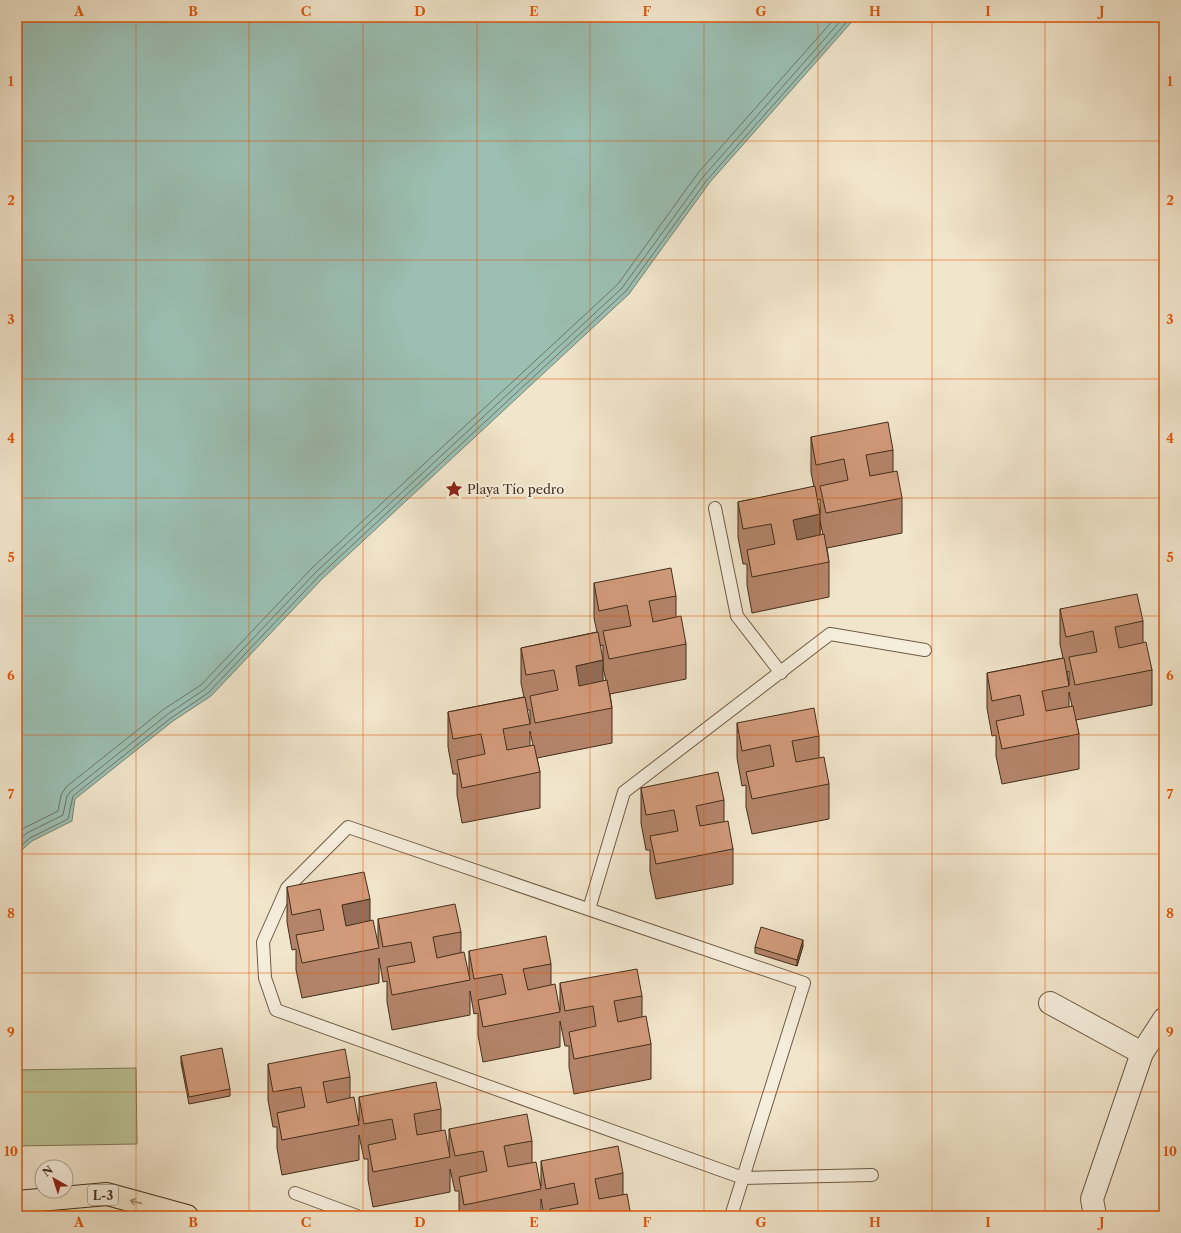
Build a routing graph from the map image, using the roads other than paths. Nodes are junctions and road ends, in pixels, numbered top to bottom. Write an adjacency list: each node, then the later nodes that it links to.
1 (715, 508): 3 (lane)
2 (925, 650): 3 (lane)
3 (781, 673): 4 (lane)
4 (589, 909): 9 (lane); 9 (lane)
5 (1050, 1003): 7 (street)
6 (1164, 1019): 7 (street)
7 (1142, 1054): 15 (street)
8 (872, 1175): 9 (lane)
9 (743, 1178): 14 (lane)
10 (295, 1193): 13 (lane)
11 (17, 1202): 12 (main road, L-3, one-way to 11)
12 (187, 1216)
13 (357, 1216)
14 (731, 1216)
15 (1095, 1216)

